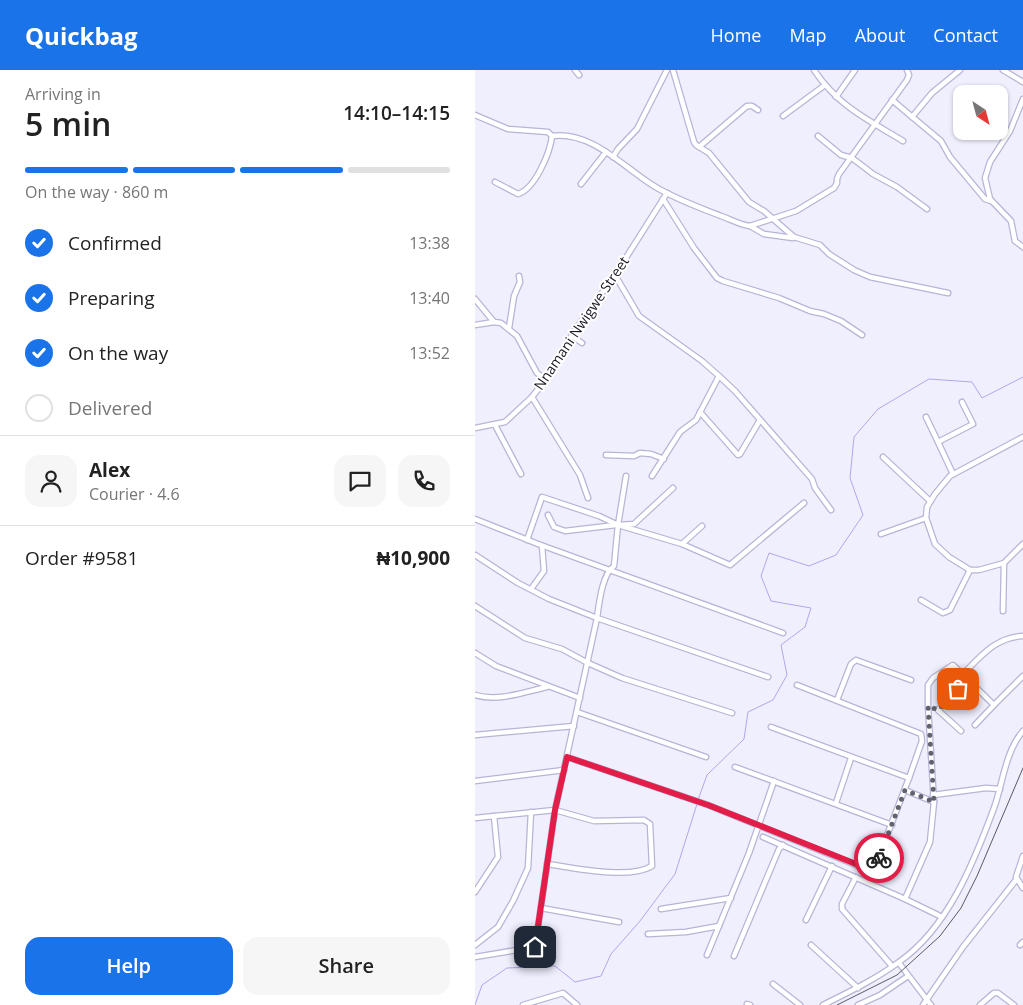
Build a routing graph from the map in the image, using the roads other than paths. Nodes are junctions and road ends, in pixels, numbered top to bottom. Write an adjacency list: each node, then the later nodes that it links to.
1 (575, 70): 9 (street)
2 (667, 70): 25 (street)
3 (673, 70): 23 (street)
4 (814, 70): 11 (street)
5 (855, 70): 12 (street)
6 (907, 70): 14 (street)
7 (960, 70): 18 (street)
8 (1003, 70): 10 (street)
9 (579, 75)
10 (1023, 82)
11 (825, 85): 12 (street); 17 (street)
12 (836, 97): 19 (street)
13 (1023, 99): 31 (street)
14 (891, 100): 18 (street); 19 (street)
15 (758, 110): 23 (street)
16 (475, 115): 20 (street)
17 (783, 116)
18 (912, 117): 31 (street)
19 (875, 124): 22 (street); 26 (street)
20 (552, 136): 24 (street); 27 (street)
21 (818, 136): 26 (street)
22 (903, 141)
23 (699, 148): 33 (street)
24 (606, 152): 25 (street); 28 (street)
25 (613, 157): 29 (street)
26 (852, 158): 32 (street); 33 (street)
27 (495, 182)
28 (581, 184)
29 (667, 193): 30 (street, Nnamani Nwigwe Street); 34 (street)
30 (663, 199): 37 (street, Nnamani Nwigwe Street); 44 (street)
31 (992, 202): 36 (street)
32 (927, 209)
33 (771, 218): 34 (street); 35 (street)
34 (750, 226): 35 (street)
35 (803, 239): 39 (street)
36 (1023, 247)
37 (615, 274): 45 (street, Nnamani Nwigwe Street); 47 (street)
38 (519, 276): 43 (street)
39 (948, 293)
40 (475, 299): 41 (street)
41 (494, 322): 42 (street); 43 (street)
42 (475, 325)
43 (509, 328): 48 (street)
44 (862, 335)
45 (572, 336): 46 (street); 48 (street, Nnamani Nwigwe Street)
46 (581, 343)
47 (719, 376): 51 (street); 53 (street)
48 (545, 379): 49 (street, Nnamani Nwigwe Street)
49 (532, 397): 54 (street, Nnamani Nwigwe Street); 66 (street)
50 (962, 402): 57 (street)
51 (701, 412): 53 (street); 60 (street)
52 (926, 417): 57 (street)
53 (760, 420): 69 (street)
54 (495, 424): 55 (street, Nnamani Nwigwe Street); 61 (street)
55 (475, 428)
56 (1023, 437): 62 (street)
57 (938, 442): 62 (street)
58 (606, 455): 60 (street)
59 (883, 457): 67 (street)
60 (664, 459): 64 (street)
61 (521, 474)
62 (953, 474): 67 (street)
63 (626, 476): 73 (street)
64 (652, 476)
65 (673, 488): 73 (street)
66 (588, 498)
67 (930, 501): 71 (street)
68 (804, 503): 77 (street)
69 (831, 510)
70 (548, 515): 73 (street)
71 (926, 518): 75 (street); 83 (street)
72 (475, 519): 76 (street)
73 (618, 525): 76 (street); 77 (street); 82 (street)
74 (702, 526): 77 (street)
75 (881, 534)
76 (527, 540): 79 (street)
77 (682, 544)
78 (1023, 544): 81 (street)
79 (542, 546): 82 (street); 84 (street)
80 (475, 555): 84 (street)
81 (1004, 563): 83 (street); 87 (street)
82 (609, 569): 88 (street); 89 (street)
83 (970, 570): 85 (street)
84 (531, 589): 88 (street)
85 (921, 600)
86 (475, 606): 92 (street)
87 (1003, 611)
88 (597, 618): 92 (street); 95 (street)
89 (783, 633)
90 (1023, 636): 93 (street)
91 (475, 653): 99 (street)
92 (588, 663): 101 (street); 107 (street)
93 (963, 674): 96 (street); 104 (street)
94 (1023, 676): 103 (street)
95 (768, 677)
96 (968, 678): 103 (street); 105 (street)
97 (911, 680): 102 (street)
98 (797, 685): 102 (street)
99 (548, 686): 100 (street); 101 (street)
100 (475, 696)
101 (580, 698): 106 (street)
102 (837, 700): 119 (street)
103 (993, 705): 108 (street)
104 (928, 706): 105 (street); 124 (street)
105 (938, 710): 111 (street)
106 (577, 712): 109 (street); 115 (street)
107 (732, 713)
108 (975, 725)
109 (574, 726): 113 (street); 114 (street)
110 (771, 727): 116 (street)
111 (961, 731)
112 (1023, 731): 122 (street)
113 (475, 735)
114 (567, 757): 118 (street); 132 (street)
115 (706, 757)
116 (851, 758): 119 (street); 126 (street)
117 (735, 767): 121 (street)
118 (564, 770): 120 (street); 127 (street)
119 (909, 778): 123 (street)
120 (475, 781)
121 (774, 781): 126 (street); 132 (street)
122 (1000, 789): 124 (street); 146 (street)
123 (905, 790): 125 (street); 131 (street)
124 (933, 795): 125 (street)
125 (934, 802): 143 (street)
126 (836, 803): 131 (street)
127 (555, 810): 128 (street); 136 (street); 136 (street)
128 (531, 812): 129 (street); 151 (street)
129 (494, 816): 130 (street); 141 (street)
130 (475, 818)
131 (892, 825): 132 (street)
132 (759, 826): 142 (street)
133 (763, 837): 134 (street)
134 (783, 845): 137 (street); 154 (street)
135 (1023, 856): 139 (street)
136 (547, 864): 144 (street)
137 (832, 866): 138 (street); 147 (street)
138 (855, 877): 143 (street); 157 (street)
139 (1016, 880): 140 (street); 161 (street)
140 (1023, 888)
141 (475, 892)
142 (731, 898): 145 (street); 149 (street)
143 (905, 899): 146 (street)
144 (541, 908): 148 (street); 155 (street)
145 (661, 909)
146 (942, 917): 156 (street)
147 (806, 920)
148 (619, 922)
149 (719, 926): 150 (street); 153 (street)
150 (648, 934)
151 (475, 945)
152 (811, 945): 160 (street)
153 (707, 955)
154 (734, 956)
155 (475, 957)
156 (899, 963): 157 (street); 158 (street)
157 (892, 966): 160 (street)
158 (908, 976): 161 (street); 166 (street)
159 (773, 984): 164 (street)
160 (858, 988): 165 (street)
161 (929, 1003): 167 (street)
162 (523, 1005): 163 (street)
163 (577, 1005)
164 (799, 1005)
165 (823, 1005)
166 (858, 1005)
167 (923, 1005)
168 (980, 1005): 169 (street)
169 (1014, 1005)

